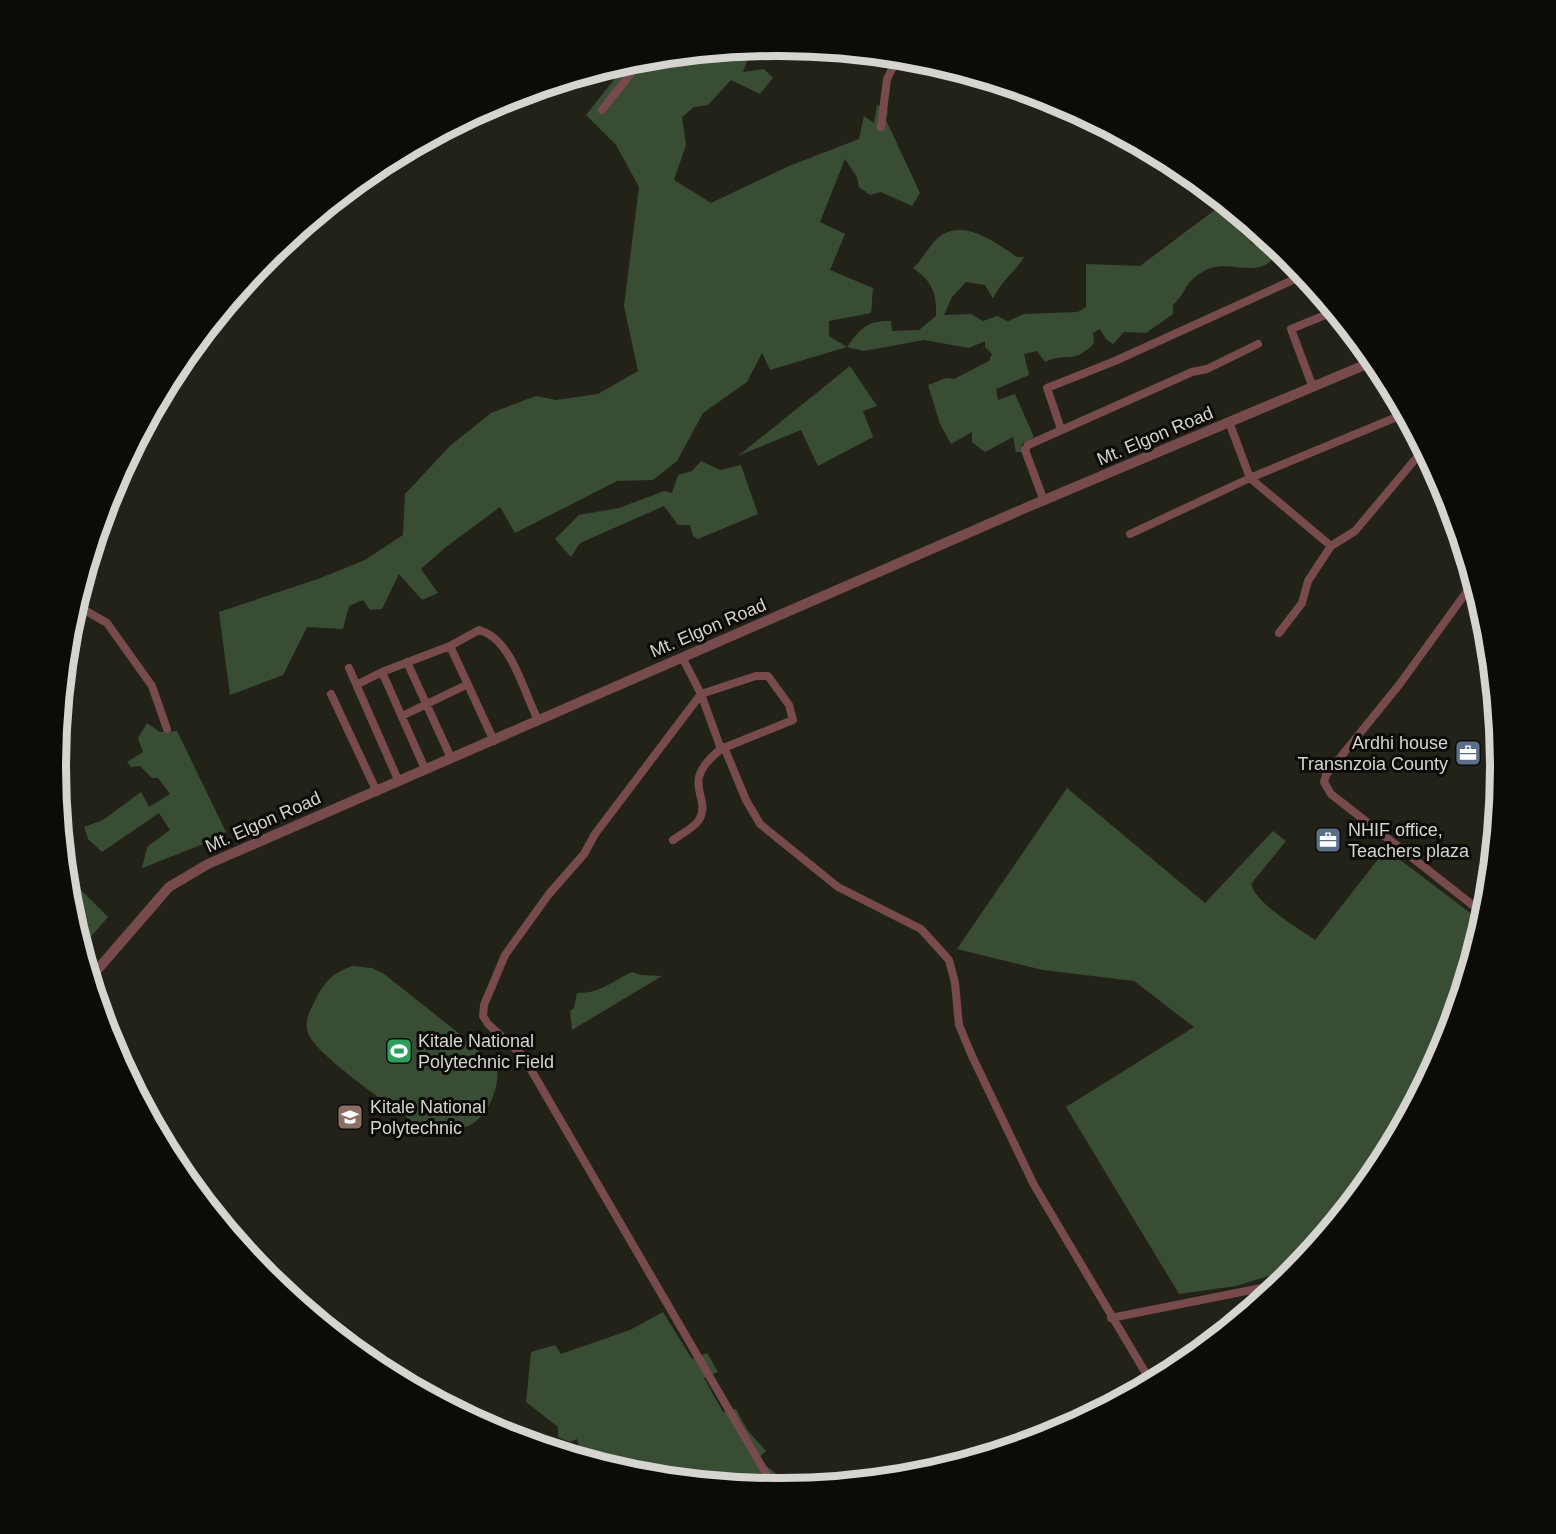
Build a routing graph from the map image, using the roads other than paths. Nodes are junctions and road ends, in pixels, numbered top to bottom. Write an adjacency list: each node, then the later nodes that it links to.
1 (894, 65): 4 (street)
2 (633, 70): 3 (street)
3 (602, 110)
4 (881, 127)
5 (1295, 279): 12 (street)
6 (1323, 316): 9 (street)
7 (1258, 344): 12 (street)
8 (1365, 365): 9 (street, Mt. Elgon Road)
9 (1312, 386): 11 (street, Mt. Elgon Road)
10 (1397, 417): 14 (street)
11 (1229, 422): 14 (street); 15 (street, Mt. Elgon Road)
12 (1061, 429): 15 (street)
13 (1418, 456): 17 (street)
14 (1250, 478): 16 (street); 17 (street)
15 (1044, 501): 22 (street, Mt. Elgon Road)
16 (1130, 534)
17 (1331, 546): 20 (street)
18 (1467, 591): 41 (street)
19 (84, 610): 33 (street)
20 (1279, 633)
21 (450, 646): 23 (street); 27 (street); 32 (street)
22 (682, 657): 29 (street); 32 (street, Mt. Elgon Road)
23 (406, 662): 25 (street); 30 (street)
24 (349, 668): 26 (street)
25 (382, 672): 26 (street); 31 (street)
26 (358, 684): 38 (street)
27 (466, 685): 30 (street); 34 (street)
28 (331, 694): 39 (street)
29 (701, 694): 35 (street); 35 (street); 46 (street)
30 (426, 704): 31 (street); 36 (street)
31 (402, 716): 37 (street)
32 (538, 720): 34 (street, Mt. Elgon Road)
33 (167, 729)
34 (494, 741): 36 (street, Mt. Elgon Road)
35 (723, 748): 40 (street); 44 (street)
36 (451, 758): 37 (street, Mt. Elgon Road)
37 (425, 769): 38 (street, Mt. Elgon Road)
38 (399, 782): 39 (street, Mt. Elgon Road)
39 (377, 792): 42 (street, Mt. Elgon Road)
40 (673, 840)
41 (1476, 907)
42 (97, 970)
43 (1262, 1288): 44 (street)
44 (1112, 1318): 45 (street)
45 (1146, 1375)
46 (768, 1478)

